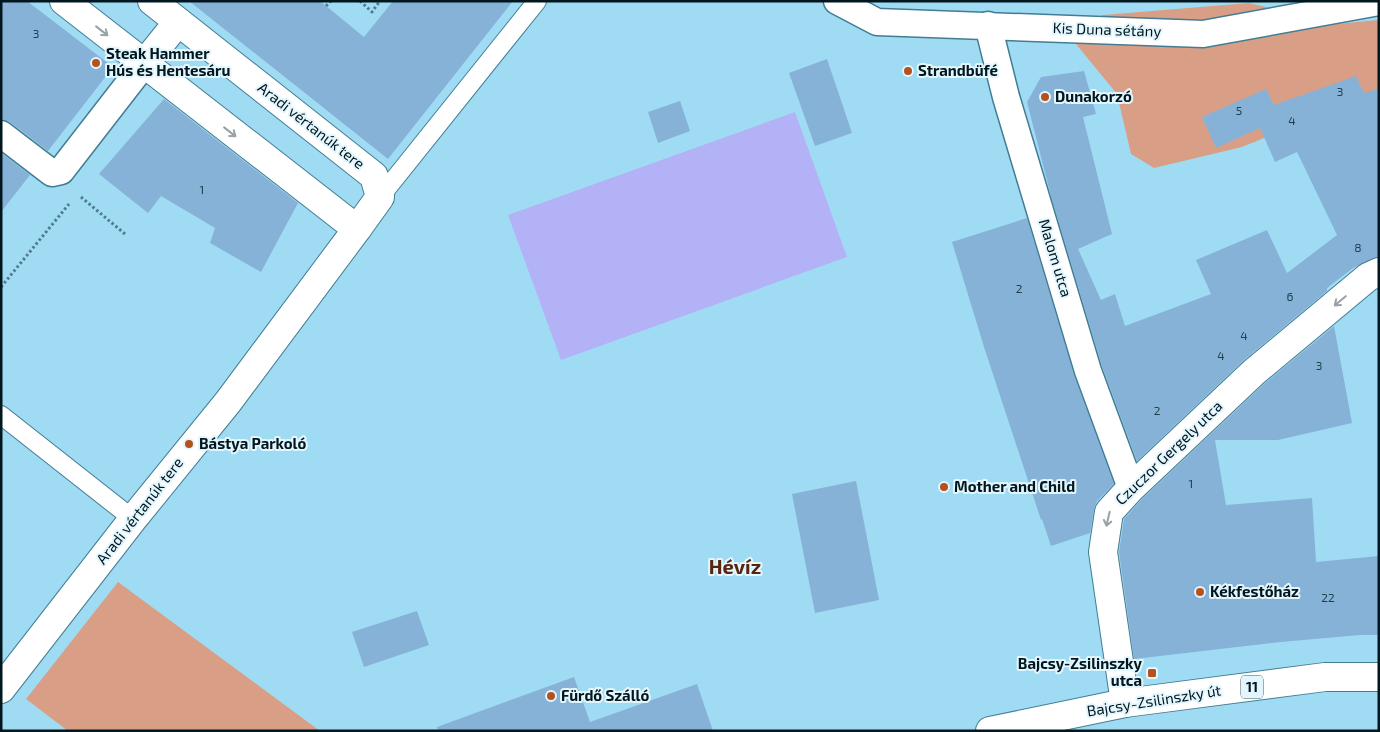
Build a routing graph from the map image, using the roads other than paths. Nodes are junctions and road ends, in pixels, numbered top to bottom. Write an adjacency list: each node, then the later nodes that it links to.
1 (64, 1): 8 (street, one-way to 8)
2 (152, 1): 6 (street, Aradi vértanúk tere)
3 (537, 1): 10 (lane)
4 (837, 1): 7 (street, Kis Duna sétány)
5 (1379, 2): 7 (street, Kis Duna sétány)
6 (178, 22): 8 (street); 10 (street, Aradi vértanúk tere)
7 (988, 25): 14 (street, Malom utca)
8 (144, 64): 9 (street); 11 (street, one-way to 11)
9 (1, 134)
10 (380, 197): 11 (street)
11 (357, 230): 15 (street, Aradi vértanúk tere)
12 (1379, 272): 14 (street, Czuczor Gergely utca, one-way to 14)
13 (1, 415): 15 (lane)
14 (1131, 488): 18 (street, Czuczor Gergely utca, one-way to 18)
15 (133, 519): 17 (street, Aradi vértanúk tere)
16 (1379, 676): 18 (street, Bajcsy-Zsilinszky út / 11)
17 (1, 689)
18 (1125, 704): 19 (street, Bajcsy-Zsilinszky út / 11)
19 (990, 731)

